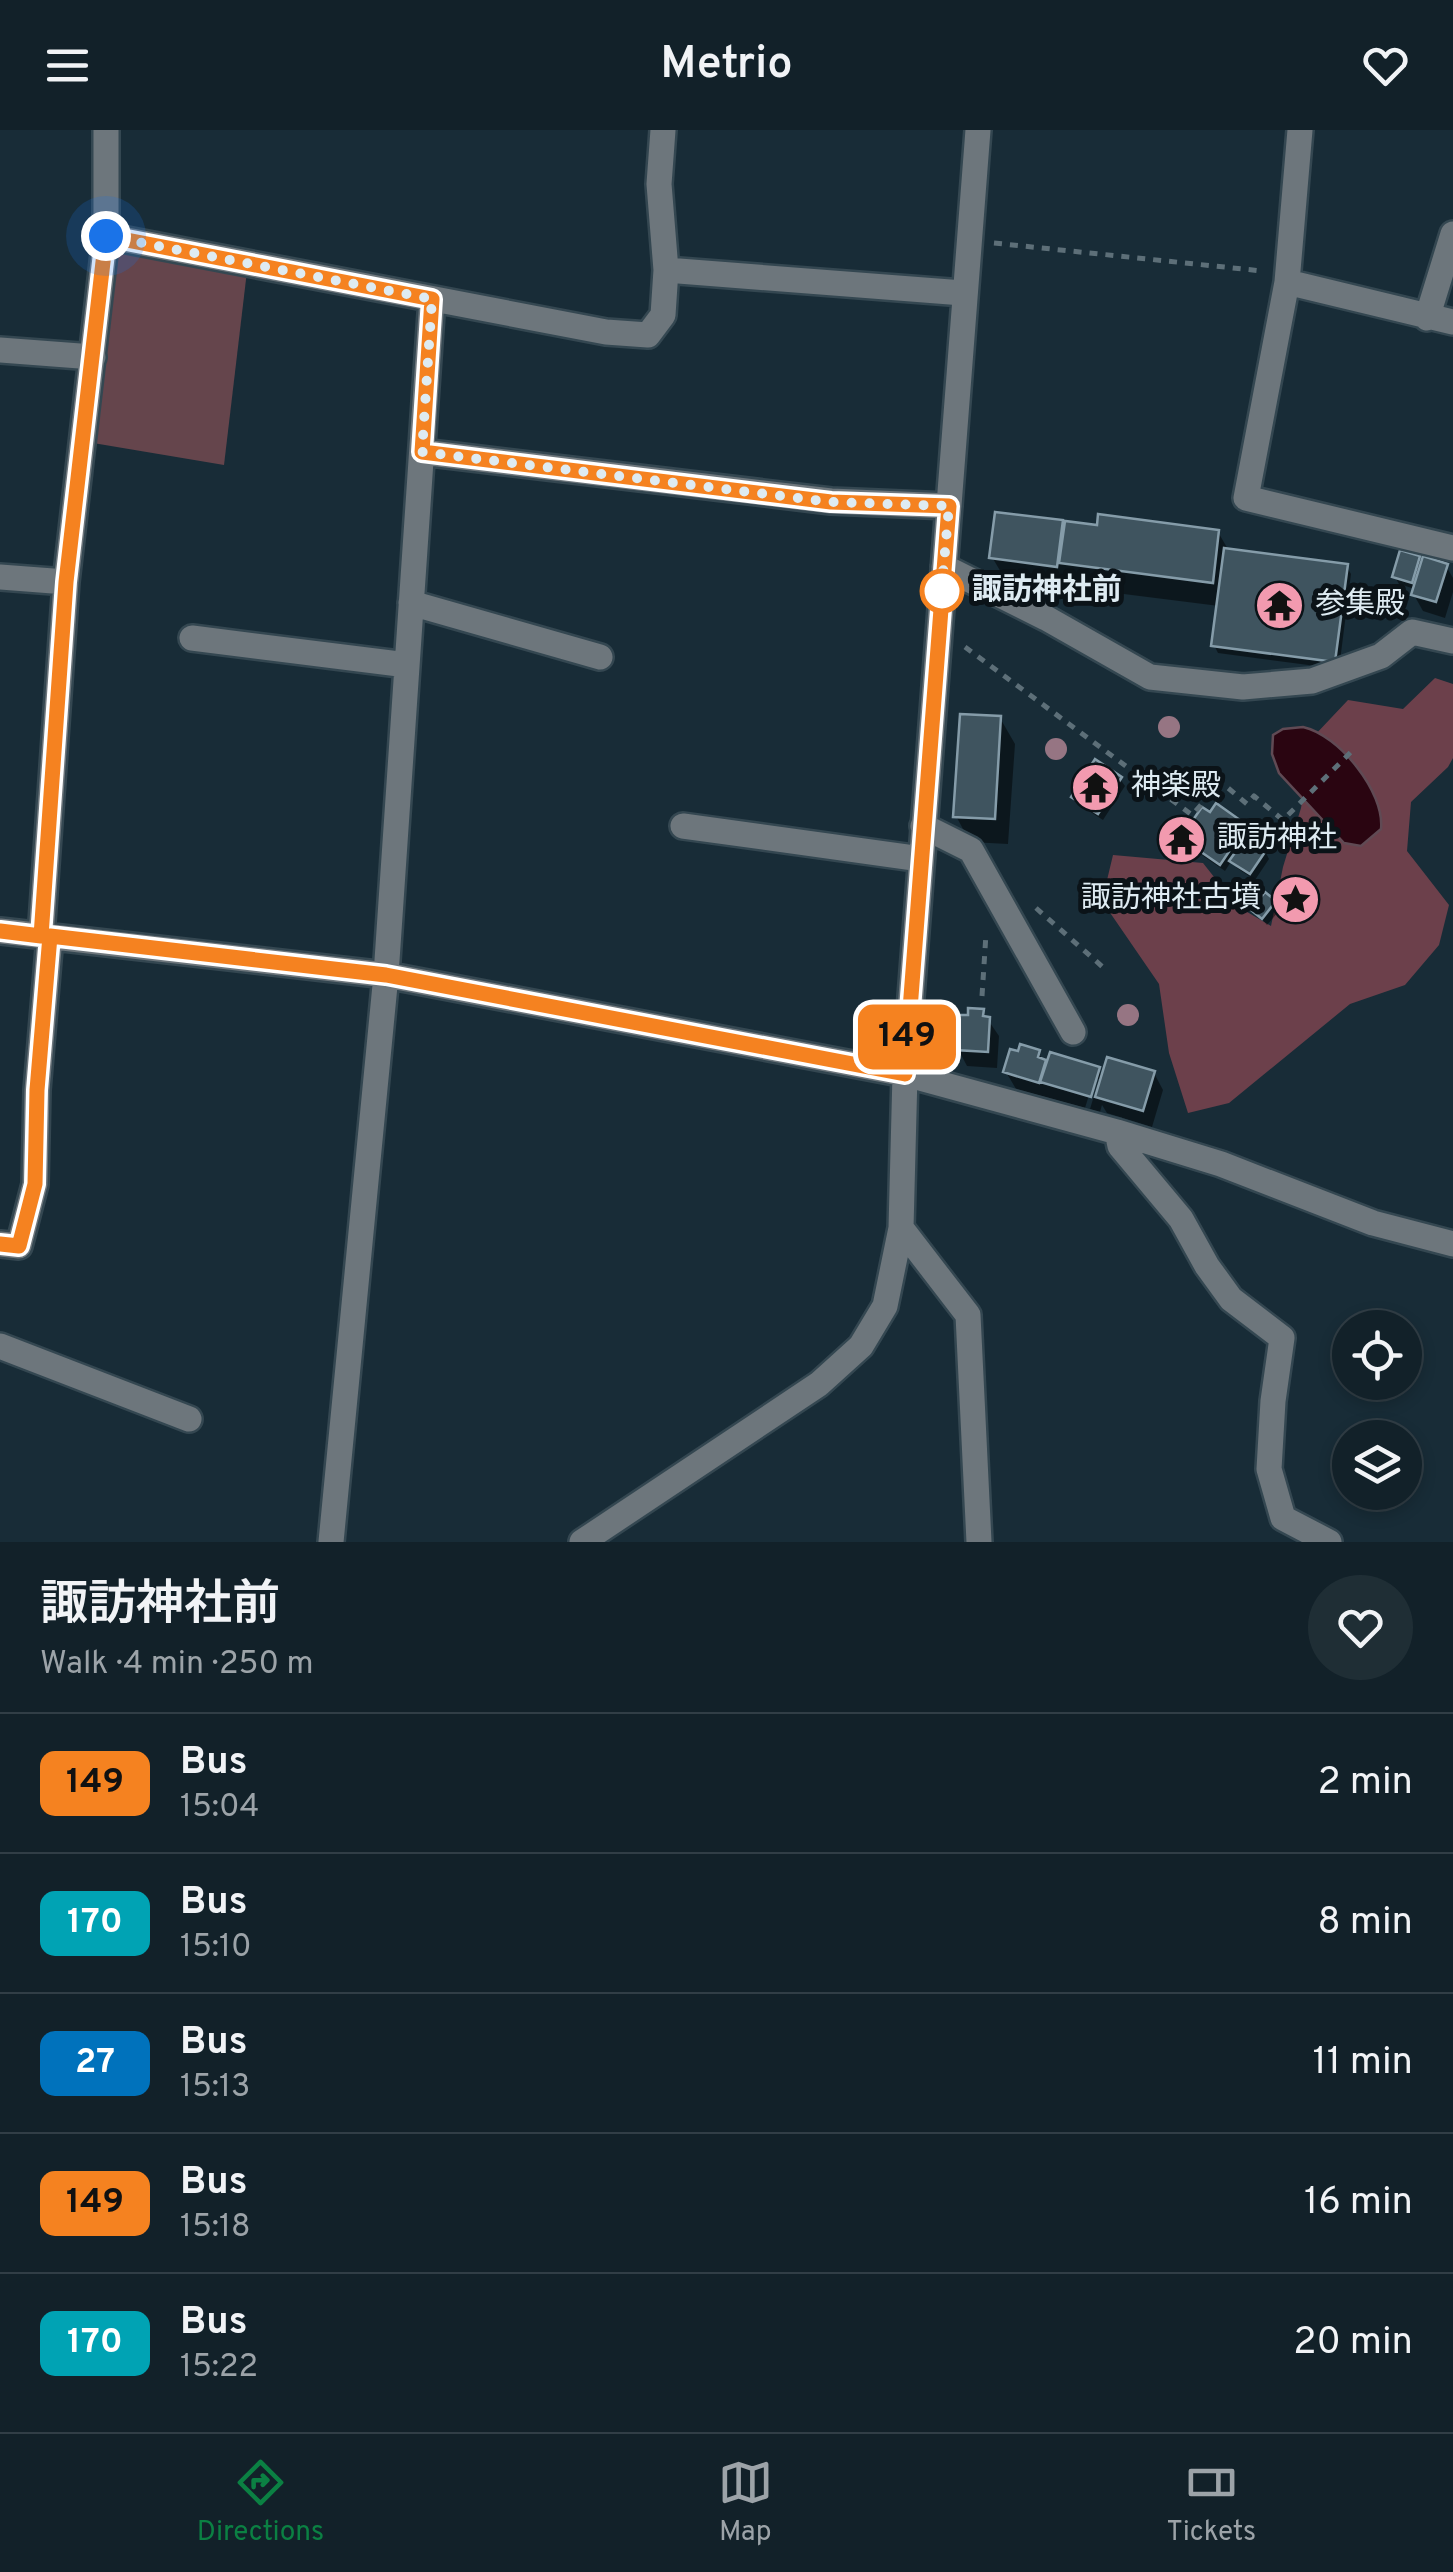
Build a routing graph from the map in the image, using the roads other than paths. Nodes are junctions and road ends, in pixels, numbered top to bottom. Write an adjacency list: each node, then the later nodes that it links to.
1 (106, 130): 6 (street)
2 (663, 130): 7 (street)
3 (978, 130): 9 (street)
4 (1300, 130): 8 (street)
5 (1453, 234): 11 (street)
6 (106, 236): 10 (street); 13 (street)
7 (666, 270): 9 (street); 10 (street)
8 (1287, 282): 11 (street); 16 (street)
9 (963, 293): 15 (street)
10 (432, 299): 14 (street)
11 (1440, 320)
12 (0, 350): 13 (street)
13 (93, 357): 19 (street)
14 (422, 452): 15 (street); 20 (street)
15 (949, 506): 17 (street)
16 (1453, 548)
17 (944, 567): 22 (street); 26 (street)
18 (0, 577): 19 (street)
19 (66, 582): 29 (street)
20 (411, 603): 23 (street); 24 (street)
21 (192, 638): 24 (street)
22 (1453, 641)
23 (600, 657)
24 (407, 666): 30 (street)
25 (683, 826): 27 (street)
26 (924, 826): 27 (street); 31 (street)
27 (921, 859): 32 (street)
28 (0, 931): 29 (street)
29 (45, 936): 30 (street); 35 (street)
30 (386, 975): 32 (street); 39 (street)
31 (1073, 1032)
32 (905, 1074): 33 (street); 34 (street)
33 (1117, 1132): 36 (street); 42 (street)
34 (901, 1228): 40 (street); 41 (street)
35 (0, 1244)
36 (1453, 1244)
37 (0, 1346): 38 (street)
38 (189, 1419)
39 (331, 1542)
40 (582, 1542)
41 (979, 1542)
42 (1329, 1542)

